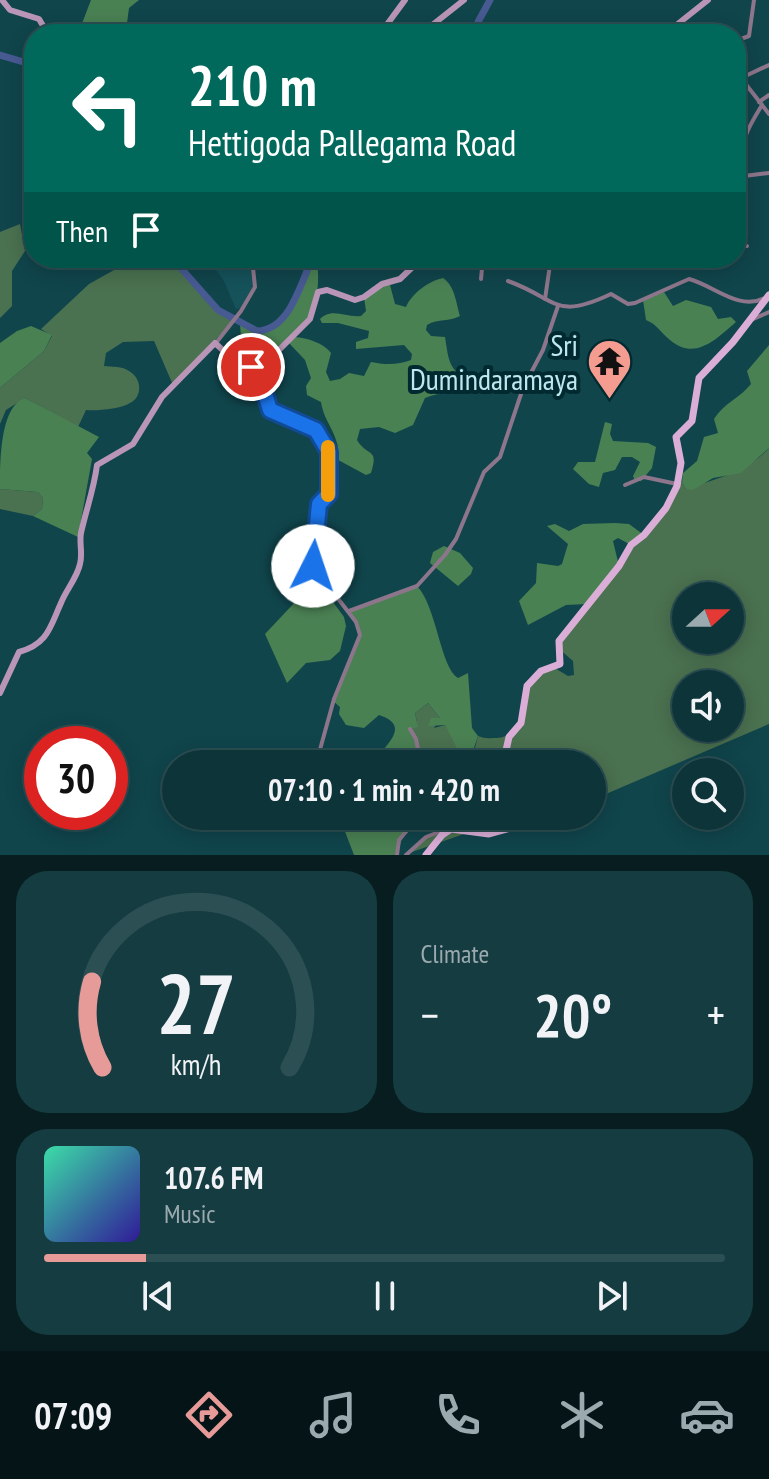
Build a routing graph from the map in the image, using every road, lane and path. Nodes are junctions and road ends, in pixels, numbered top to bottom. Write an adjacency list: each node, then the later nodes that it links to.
1 (2, 0): 6 (street)
2 (405, 0): 7 (street)
3 (464, 0): 8 (street)
4 (708, 0): 9 (street)
5 (754, 0): 10 (street)
6 (42, 24)
7 (387, 24)
8 (434, 24)
9 (678, 24)
10 (746, 37)
11 (769, 65): 12 (street)
12 (746, 74)
13 (746, 85): 15 (street)
14 (769, 95): 15 (street)
15 (761, 104): 16 (street); 17 (street)
16 (769, 114)
17 (746, 137)
18 (769, 173): 19 (street)
19 (746, 176)
20 (254, 268): 31 (street)
21 (412, 268): 32 (street)
22 (482, 268): 24 (street)
23 (550, 268): 27 (street)
24 (481, 279)
25 (508, 281): 27 (street)
26 (767, 296): 28 (street); 30 (main road)
27 (545, 299): 28 (street)
28 (558, 306): 35 (street)
29 (769, 312): 30 (street)
30 (749, 321): 33 (main road)
31 (215, 343): 32 (street); 36 (street)
32 (251, 367): 35 (street)
33 (677, 484): 34 (street); 40 (main road)
34 (625, 485)
35 (349, 611): 38 (street)
36 (0, 693)
37 (410, 729): 39 (street)
38 (320, 750)
39 (418, 750)
40 (506, 750)
41 (407, 830): 46 (street)
42 (441, 830): 47 (street)
43 (451, 830): 48 (main road)
44 (466, 830): 45 (main road)
45 (503, 830)
46 (397, 855)
47 (406, 855)
48 (426, 855)

